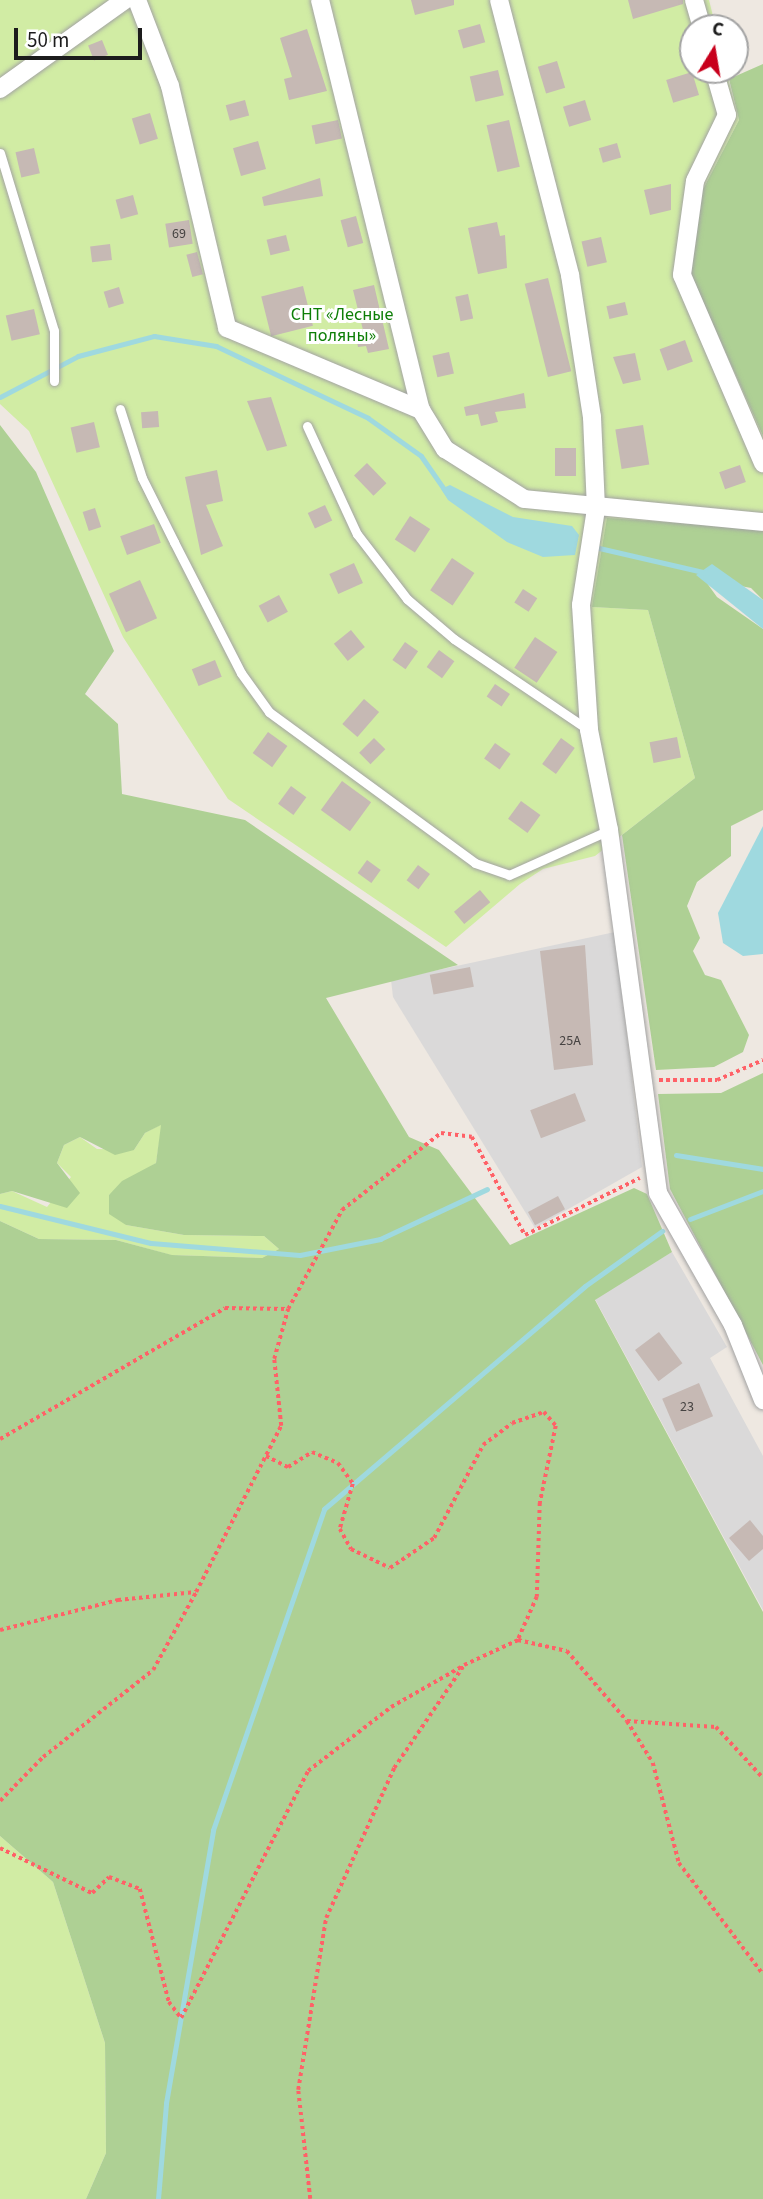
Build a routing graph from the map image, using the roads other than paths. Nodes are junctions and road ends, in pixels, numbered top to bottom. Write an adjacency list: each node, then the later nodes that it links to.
1 (125, 0): 6 (street)
2 (137, 0): 10 (street)
3 (320, 0): 10 (street)
4 (499, 0): 13 (street)
5 (718, 84): 12 (street)
6 (0, 89)
7 (0, 153): 8 (lane)
8 (54, 381)
9 (120, 409): 16 (lane)
10 (421, 410): 13 (street)
11 (307, 426): 15 (lane)
12 (763, 463)
13 (596, 509): 14 (street); 15 (street)
14 (763, 522)
15 (589, 730): 16 (street)
16 (609, 830): 17 (street)
17 (763, 1400)

